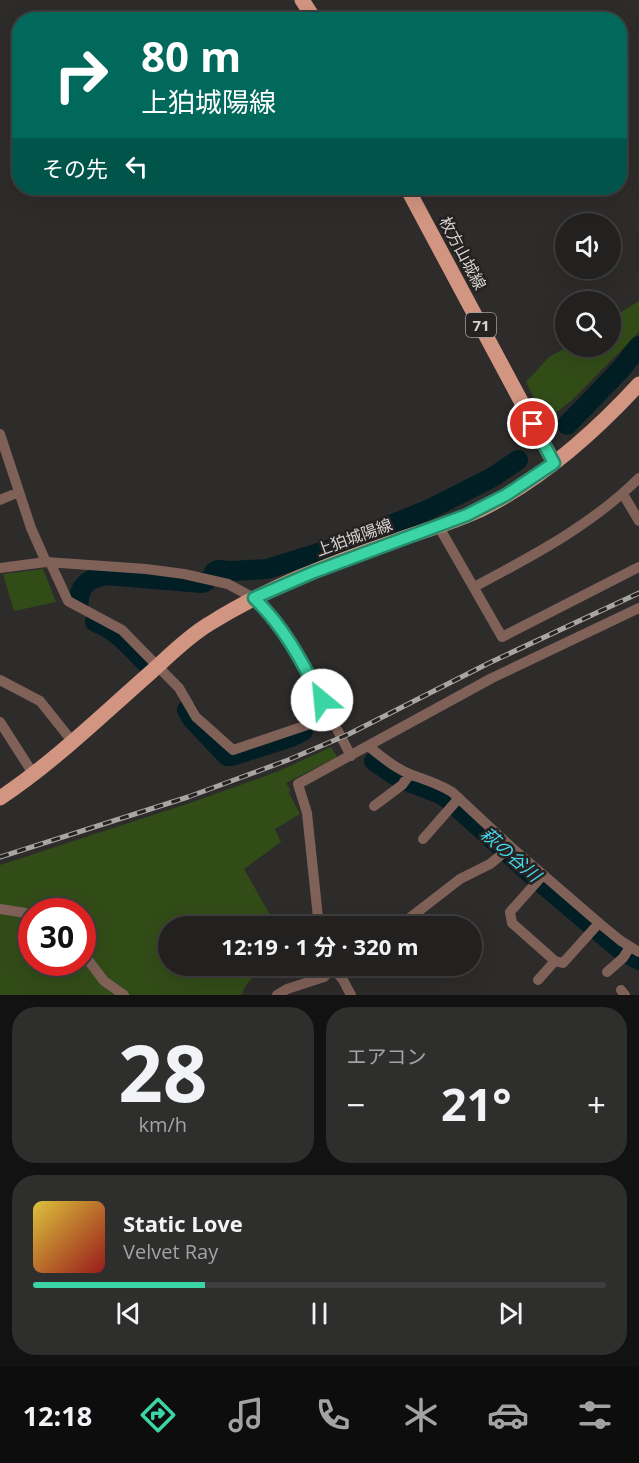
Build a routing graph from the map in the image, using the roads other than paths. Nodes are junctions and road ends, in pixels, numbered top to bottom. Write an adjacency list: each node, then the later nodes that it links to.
1 (411, 195): 4 (main road, 枚方山城線 / 71)
2 (639, 384): 4 (main road, 上狛城陽線)
3 (0, 434): 6 (street)
4 (554, 463): 10 (main road, 上狛城陽線)
5 (639, 478): 7 (street)
6 (20, 492): 8 (street); 11 (street)
7 (623, 494): 9 (street); 14 (street)
8 (0, 500)
9 (639, 521)
10 (439, 527): 14 (street); 15 (main road, 上狛城陽線)
11 (48, 562): 13 (street); 15 (street); 17 (street)
12 (639, 567): 14 (street)
13 (0, 568)
14 (474, 587)
15 (254, 598): 17 (main road, 上狛城陽線); 19 (street)
16 (639, 608): 22 (street)
17 (159, 665): 19 (street); 21 (main road, 上狛城陽線)
18 (0, 680): 21 (street)
19 (332, 719): 23 (street)
20 (0, 723): 24 (street)
21 (72, 741): 24 (main road, 上狛城陽線)
22 (368, 746): 23 (street); 25 (street)
23 (351, 756): 34 (street)
24 (34, 775): 26 (main road, 上狛城陽線)
25 (407, 778): 27 (street); 28 (street)
26 (0, 798)
27 (456, 802): 29 (street); 30 (street)
28 (374, 806)
29 (423, 839)
30 (507, 849): 31 (street); 35 (street)
31 (541, 878): 36 (street); 38 (street)
32 (0, 909): 33 (street)
33 (18, 912)
34 (318, 916)
35 (412, 916)
36 (596, 926): 37 (street); 38 (street)
37 (630, 951): 40 (street)
38 (555, 962): 43 (street)
39 (96, 970): 44 (street)
40 (607, 972)
41 (326, 976): 45 (street)
42 (340, 976): 46 (street)
43 (538, 980)
44 (124, 995)
45 (277, 995)
46 (351, 995)

